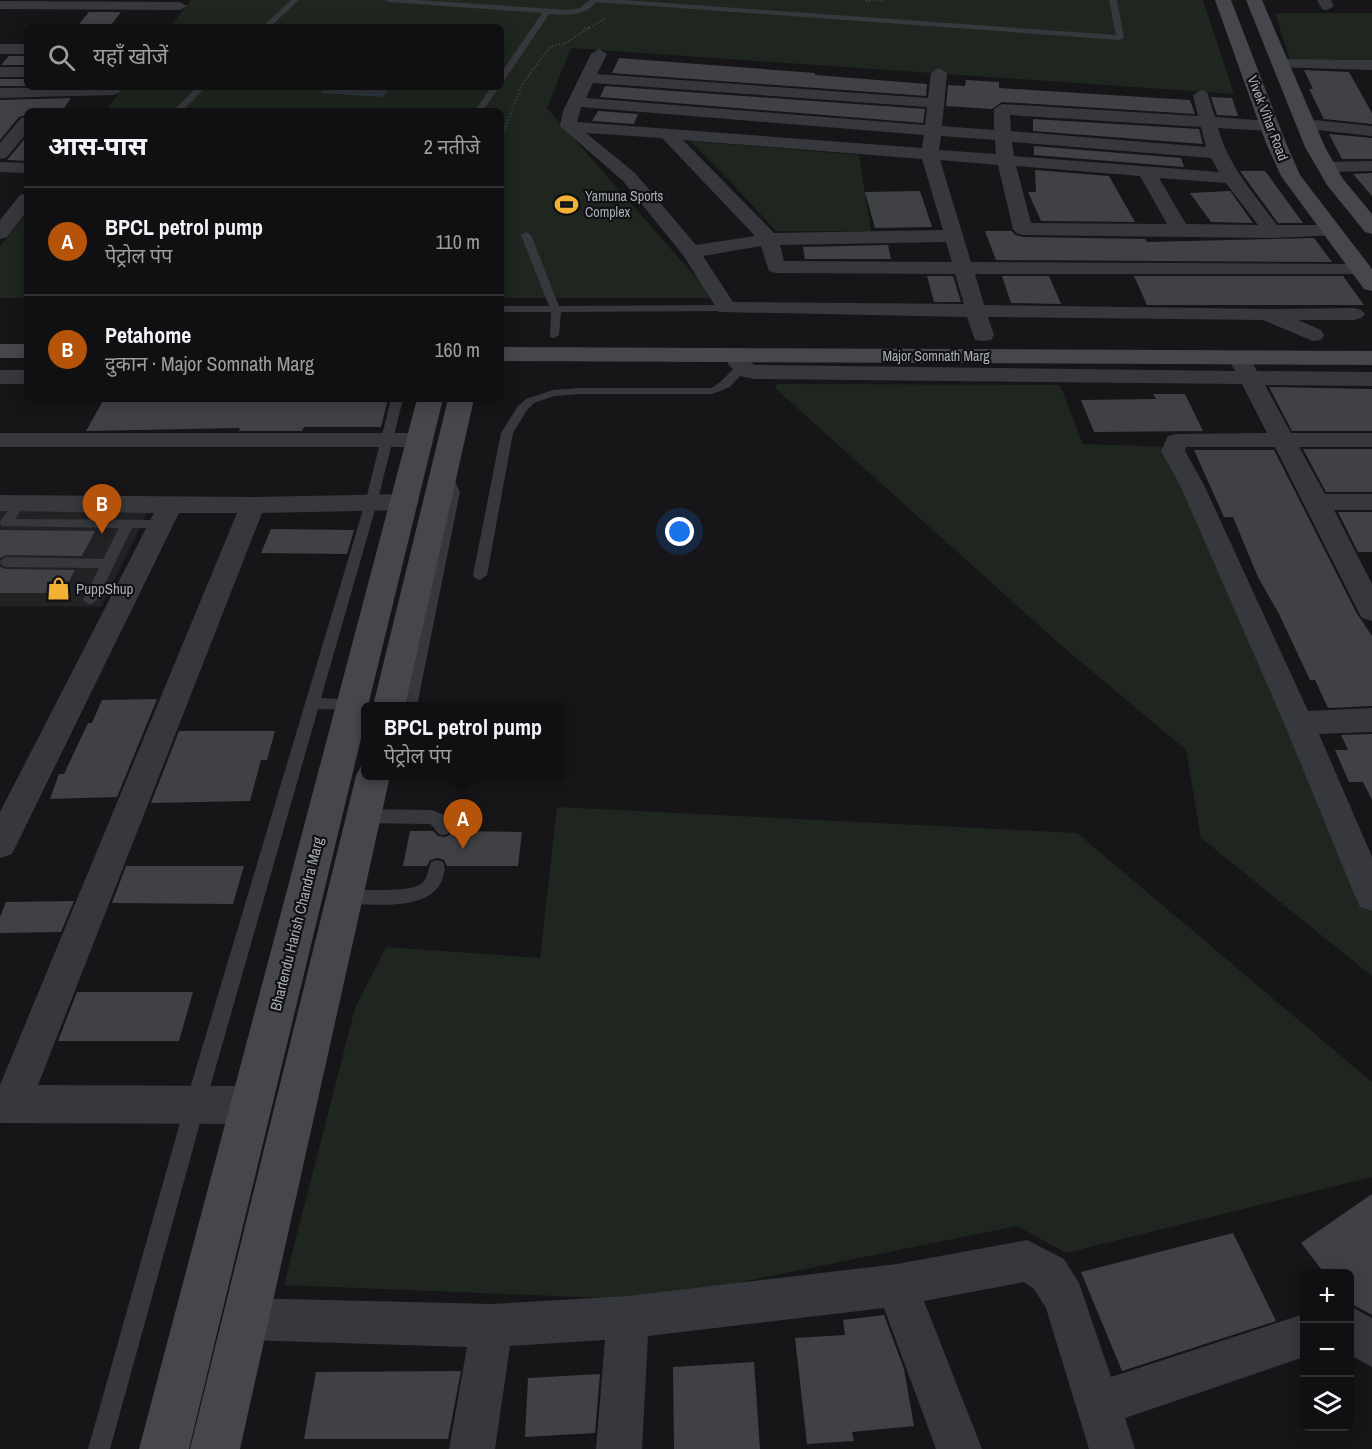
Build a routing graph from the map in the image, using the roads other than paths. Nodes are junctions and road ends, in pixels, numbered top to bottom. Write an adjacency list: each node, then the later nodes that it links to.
1 (295, 0): 13 (lane)
2 (389, 0): 11 (lane)
3 (594, 0): 4 (lane); 11 (lane)
4 (1113, 0)
5 (1223, 0): 14 (main road, Vivek Vihar Road)
6 (1254, 0): 18 (main road)
7 (85, 3): 8 (street); 10 (street)
8 (141, 3): 9 (street)
9 (182, 3): 12 (street)
10 (0, 5)
11 (547, 11): 23 (lane)
12 (168, 20)
13 (269, 24)
14 (1240, 47): 18 (main road); 45 (main road, Vivek Vihar Road)
15 (0, 49): 16 (street)
16 (24, 49)
17 (598, 54): 24 (street)
18 (1277, 57): 19 (street); 42 (main road)
19 (1366, 65): 25 (street)
20 (0, 72): 21 (street)
21 (24, 72)
22 (939, 73): 35 (street)
23 (504, 74)
24 (587, 78): 32 (street); 34 (street)
25 (1368, 81)
26 (99, 90): 31 (street)
27 (114, 90): 36 (street)
28 (199, 90): 38 (lane)
29 (493, 90): 39 (lane)
30 (0, 93): 31 (street)
31 (52, 93): 37 (street)
32 (795, 93): 35 (street); 40 (street)
33 (1201, 95): 41 (street)
34 (575, 102): 40 (street); 44 (street)
35 (936, 103): 46 (street)
36 (102, 104)
37 (40, 108)
38 (180, 108)
39 (481, 108)
40 (789, 119): 46 (street); 50 (street)
41 (1209, 122): 45 (street); 49 (street); 51 (street)
42 (1305, 124): 47 (street); 57 (main road)
43 (24, 126): 52 (street)
44 (568, 126): 48 (street); 70 (street)
45 (1270, 126): 65 (main road, Vivek Vihar Road)
46 (933, 131): 49 (street); 53 (street)
47 (1372, 131)
48 (668, 135): 50 (street); 69 (street)
49 (1001, 136): 51 (street); 54 (street)
50 (780, 144): 53 (street)
51 (1218, 153): 60 (street)
52 (0, 154)
53 (931, 155): 54 (street); 68 (street)
54 (1004, 161): 59 (street); 62 (street)
55 (1372, 166): 57 (street)
56 (0, 167): 58 (street)
57 (1326, 167): 63 (main road)
58 (24, 168)
59 (1146, 171): 60 (street); 62 (street)
60 (1232, 178): 64 (street)
61 (24, 203): 66 (street)
62 (1179, 228): 64 (street)
63 (1372, 228)
64 (1273, 231): 65 (street)
65 (1332, 231): 72 (main road, Vivek Vihar Road)
66 (0, 233)
67 (526, 235): 75 (lane)
68 (954, 236): 69 (street); 71 (street)
69 (769, 238): 70 (street); 71 (street)
70 (691, 252): 73 (street)
71 (963, 269): 72 (street); 76 (street)
72 (1367, 277)
73 (726, 308): 75 (lane); 76 (street)
74 (504, 309): 75 (lane)
75 (556, 310): 82 (lane)
76 (976, 311): 77 (street); 83 (street)
77 (1267, 314): 78 (street); 84 (street)
78 (1357, 325): 84 (main road, Major Somnath Marg)
79 (0, 332): 80 (main road)
80 (24, 332)
81 (504, 334): 82 (main road, Major Somnath Marg)
82 (554, 334): 83 (main road, Major Somnath Marg)
83 (983, 335): 84 (main road, Major Somnath Marg)
84 (1313, 335)
85 (0, 351): 86 (main road)
86 (24, 351)
87 (504, 354): 89 (main road, Major Somnath Marg)
88 (1372, 357): 90 (main road, Major Somnath Marg)
89 (740, 361): 90 (main road, Major Somnath Marg); 111 (lane)
90 (1244, 368): 93 (street); 99 (street)
91 (0, 377): 92 (street)
92 (24, 377)
93 (1372, 379)
94 (397, 402): 98 (lane)
95 (428, 402): 98 (main road, Bhartendu Harish Chandra Marg)
96 (460, 402): 101 (main road, Bhartendu Harish Chandra Marg)
97 (0, 440): 98 (street)
98 (403, 440): 102 (main road, Bhartendu Harish Chandra Marg)
99 (1282, 440): 100 (street); 103 (street); 120 (street)
100 (1372, 440)
101 (443, 478): 115 (main road, Bhartendu Harish Chandra Marg); 116 (lane)
102 (388, 502): 106 (street); 114 (main road, Bhartendu Harish Chandra Marg); 117 (lane)
103 (1317, 502): 104 (street); 113 (street)
104 (1372, 502)
105 (9, 503): 107 (street); 108 (lane)
106 (253, 505): 107 (street); 128 (street)
107 (166, 513): 108 (lane); 124 (street)
108 (128, 523): 110 (lane)
109 (6, 562): 110 (lane)
110 (108, 564): 112 (lane)
111 (480, 575)
112 (90, 600)
113 (1372, 611)
114 (371, 702)
115 (372, 702)
116 (411, 702)
117 (312, 703): 118 (lane); 129 (lane)
118 (361, 705)
119 (1372, 720): 120 (street)
120 (1299, 723): 126 (street)
121 (361, 738): 130 (main road, Bhartendu Harish Chandra Marg)
122 (372, 787): 123 (lane); 127 (main road)
123 (442, 829)
124 (0, 844)
125 (437, 867): 127 (lane)
126 (1372, 896)
127 (344, 897): 133 (main road)
128 (5, 1104): 129 (street)
129 (195, 1105): 130 (street); 139 (lane)
130 (251, 1105): 140 (main road, Bhartendu Harish Chandra Marg)
131 (897, 1285): 132 (street); 138 (street); 144 (street)
132 (628, 1317): 134 (street); 143 (street)
133 (245, 1319): 134 (street); 141 (main road)
134 (492, 1326): 142 (street)
135 (1354, 1331): 137 (street)
136 (1300, 1338): 138 (street)
137 (1372, 1345)
138 (1098, 1404): 145 (street)
139 (99, 1449)
140 (164, 1449)
141 (215, 1449)
142 (472, 1449)
143 (619, 1449)
144 (959, 1449)
145 (1112, 1449)

